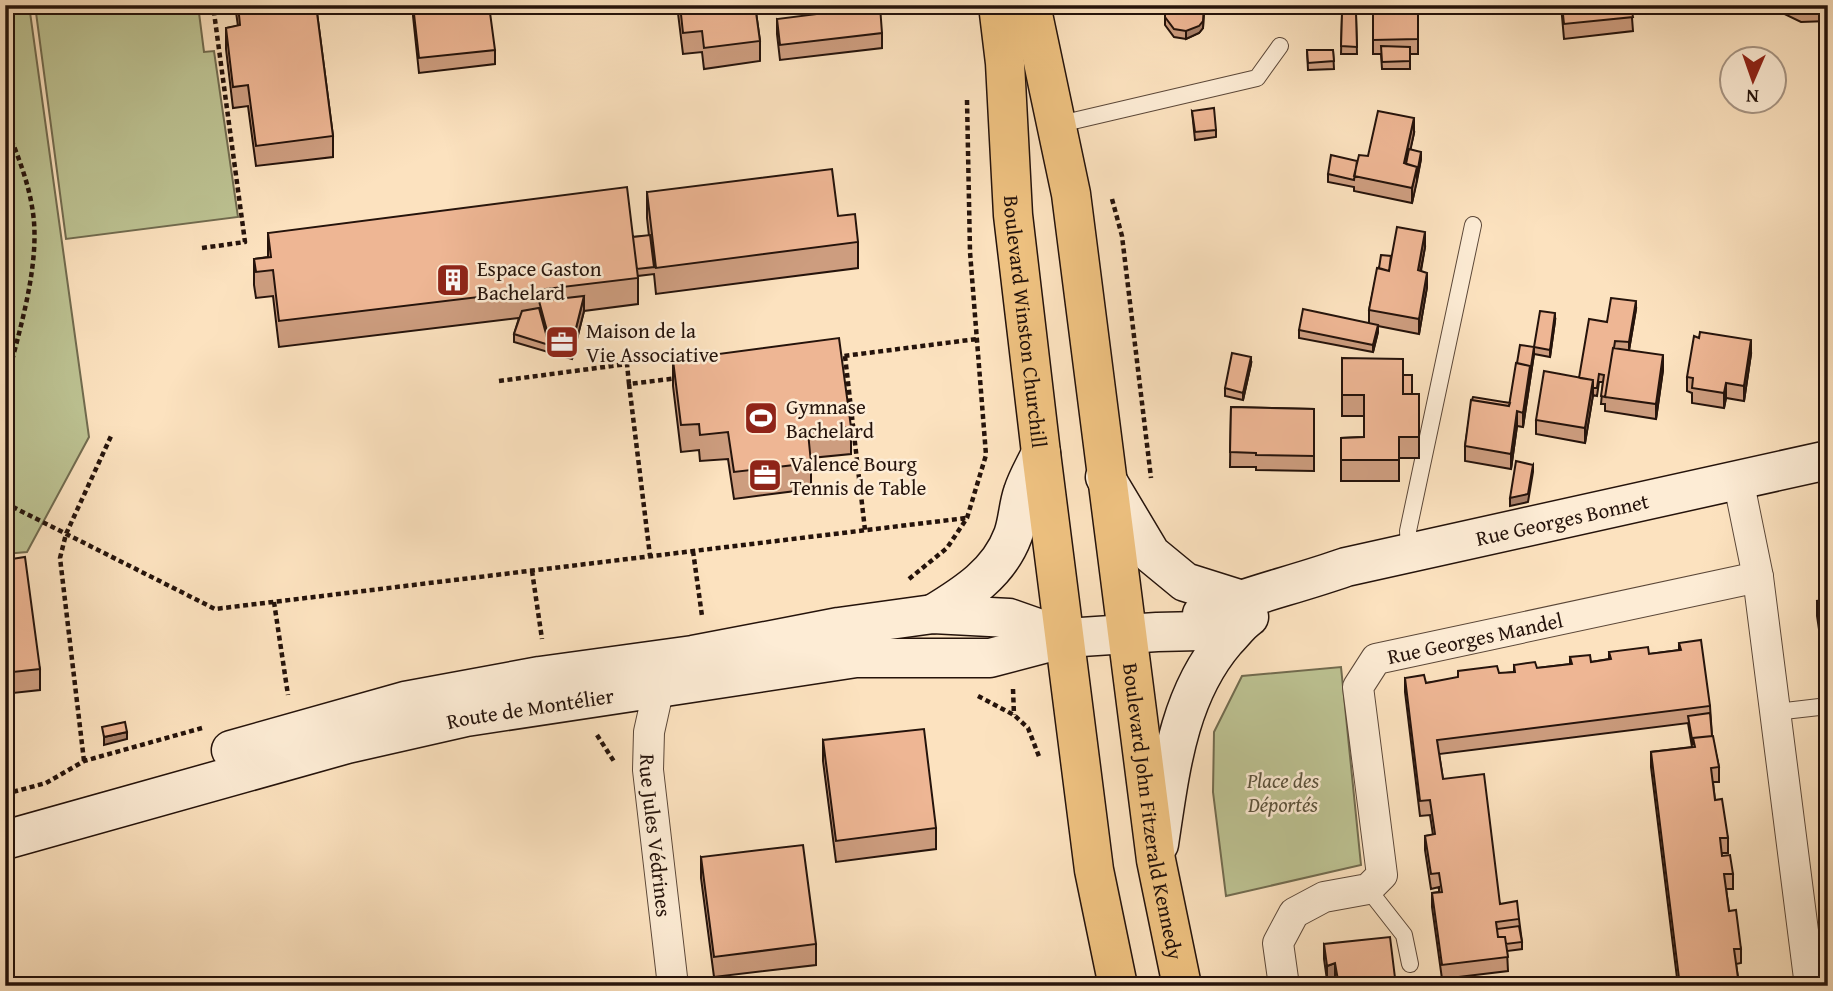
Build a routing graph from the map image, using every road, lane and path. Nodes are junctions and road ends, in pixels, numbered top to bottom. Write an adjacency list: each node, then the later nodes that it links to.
1 (213, 5): 9 (path)
2 (998, 5): 18 (main road, Boulevard Winston Churchill)
3 (1031, 5): 7 (main road)
4 (1280, 46): 7 (lane)
5 (966, 86): 10 (path)
6 (5, 124): 16 (path)
7 (1056, 125): 20 (main road)
8 (1472, 225): 25 (lane)
9 (202, 248)
10 (977, 339): 11 (path); 23 (path)
11 (845, 356): 12 (path); 23 (path)
12 (832, 358)
13 (683, 377): 15 (path)
14 (499, 382): 15 (path)
15 (629, 384): 26 (path)
16 (5, 388)
17 (112, 434): 24 (path)
18 (1041, 453): 31 (main road, Route de Montélier); 33 (main road, Boulevard Winston Churchill)
19 (1828, 460): 21 (main road, Rue Georges Bonnet)
20 (1105, 477): 30 (main road); 32 (main road)
21 (1738, 479): 25 (main road, Rue Georges Bonnet); 28 (street)
22 (5, 503): 24 (path)
23 (865, 530): 26 (path)
24 (66, 534): 29 (path); 41 (path)
25 (1409, 551): 30 (main road, Rue Georges Bonnet)
26 (650, 556): 27 (path)
27 (532, 571): 29 (path); 34 (path)
28 (1758, 577): 38 (street); 45 (street, Rue Georges Mandel)
29 (274, 602): 36 (path)
30 (1240, 611): 32 (main road, Rue Georges Bonnet); 44 (main road)
31 (933, 614): 33 (main road, Route de Montélier); 42 (main road, Route de Montélier)
32 (1141, 633): 33 (main road, Route de Montélier); 44 (main road, Boulevard John Fitzerald Kennedy)
33 (1066, 638): 35 (main road, Route de Montélier); 48 (main road)
34 (543, 649)
35 (659, 687): 43 (main road, Route de Montélier); 47 (street, Rue Jules Védrines)
36 (290, 704)
37 (1828, 706): 38 (lane)
38 (1776, 712): 51 (street)
39 (1014, 715): 40 (path)
40 (1028, 728)
41 (84, 761)
42 (5, 813)
43 (5, 840)
44 (1156, 860): 49 (main road, Boulevard John Fitzerald Kennedy)
45 (1368, 889): 46 (lane); 50 (street)
46 (1410, 964)
47 (673, 986)
48 (1118, 986)
49 (1182, 986)
50 (1284, 986)
51 (1810, 986)

